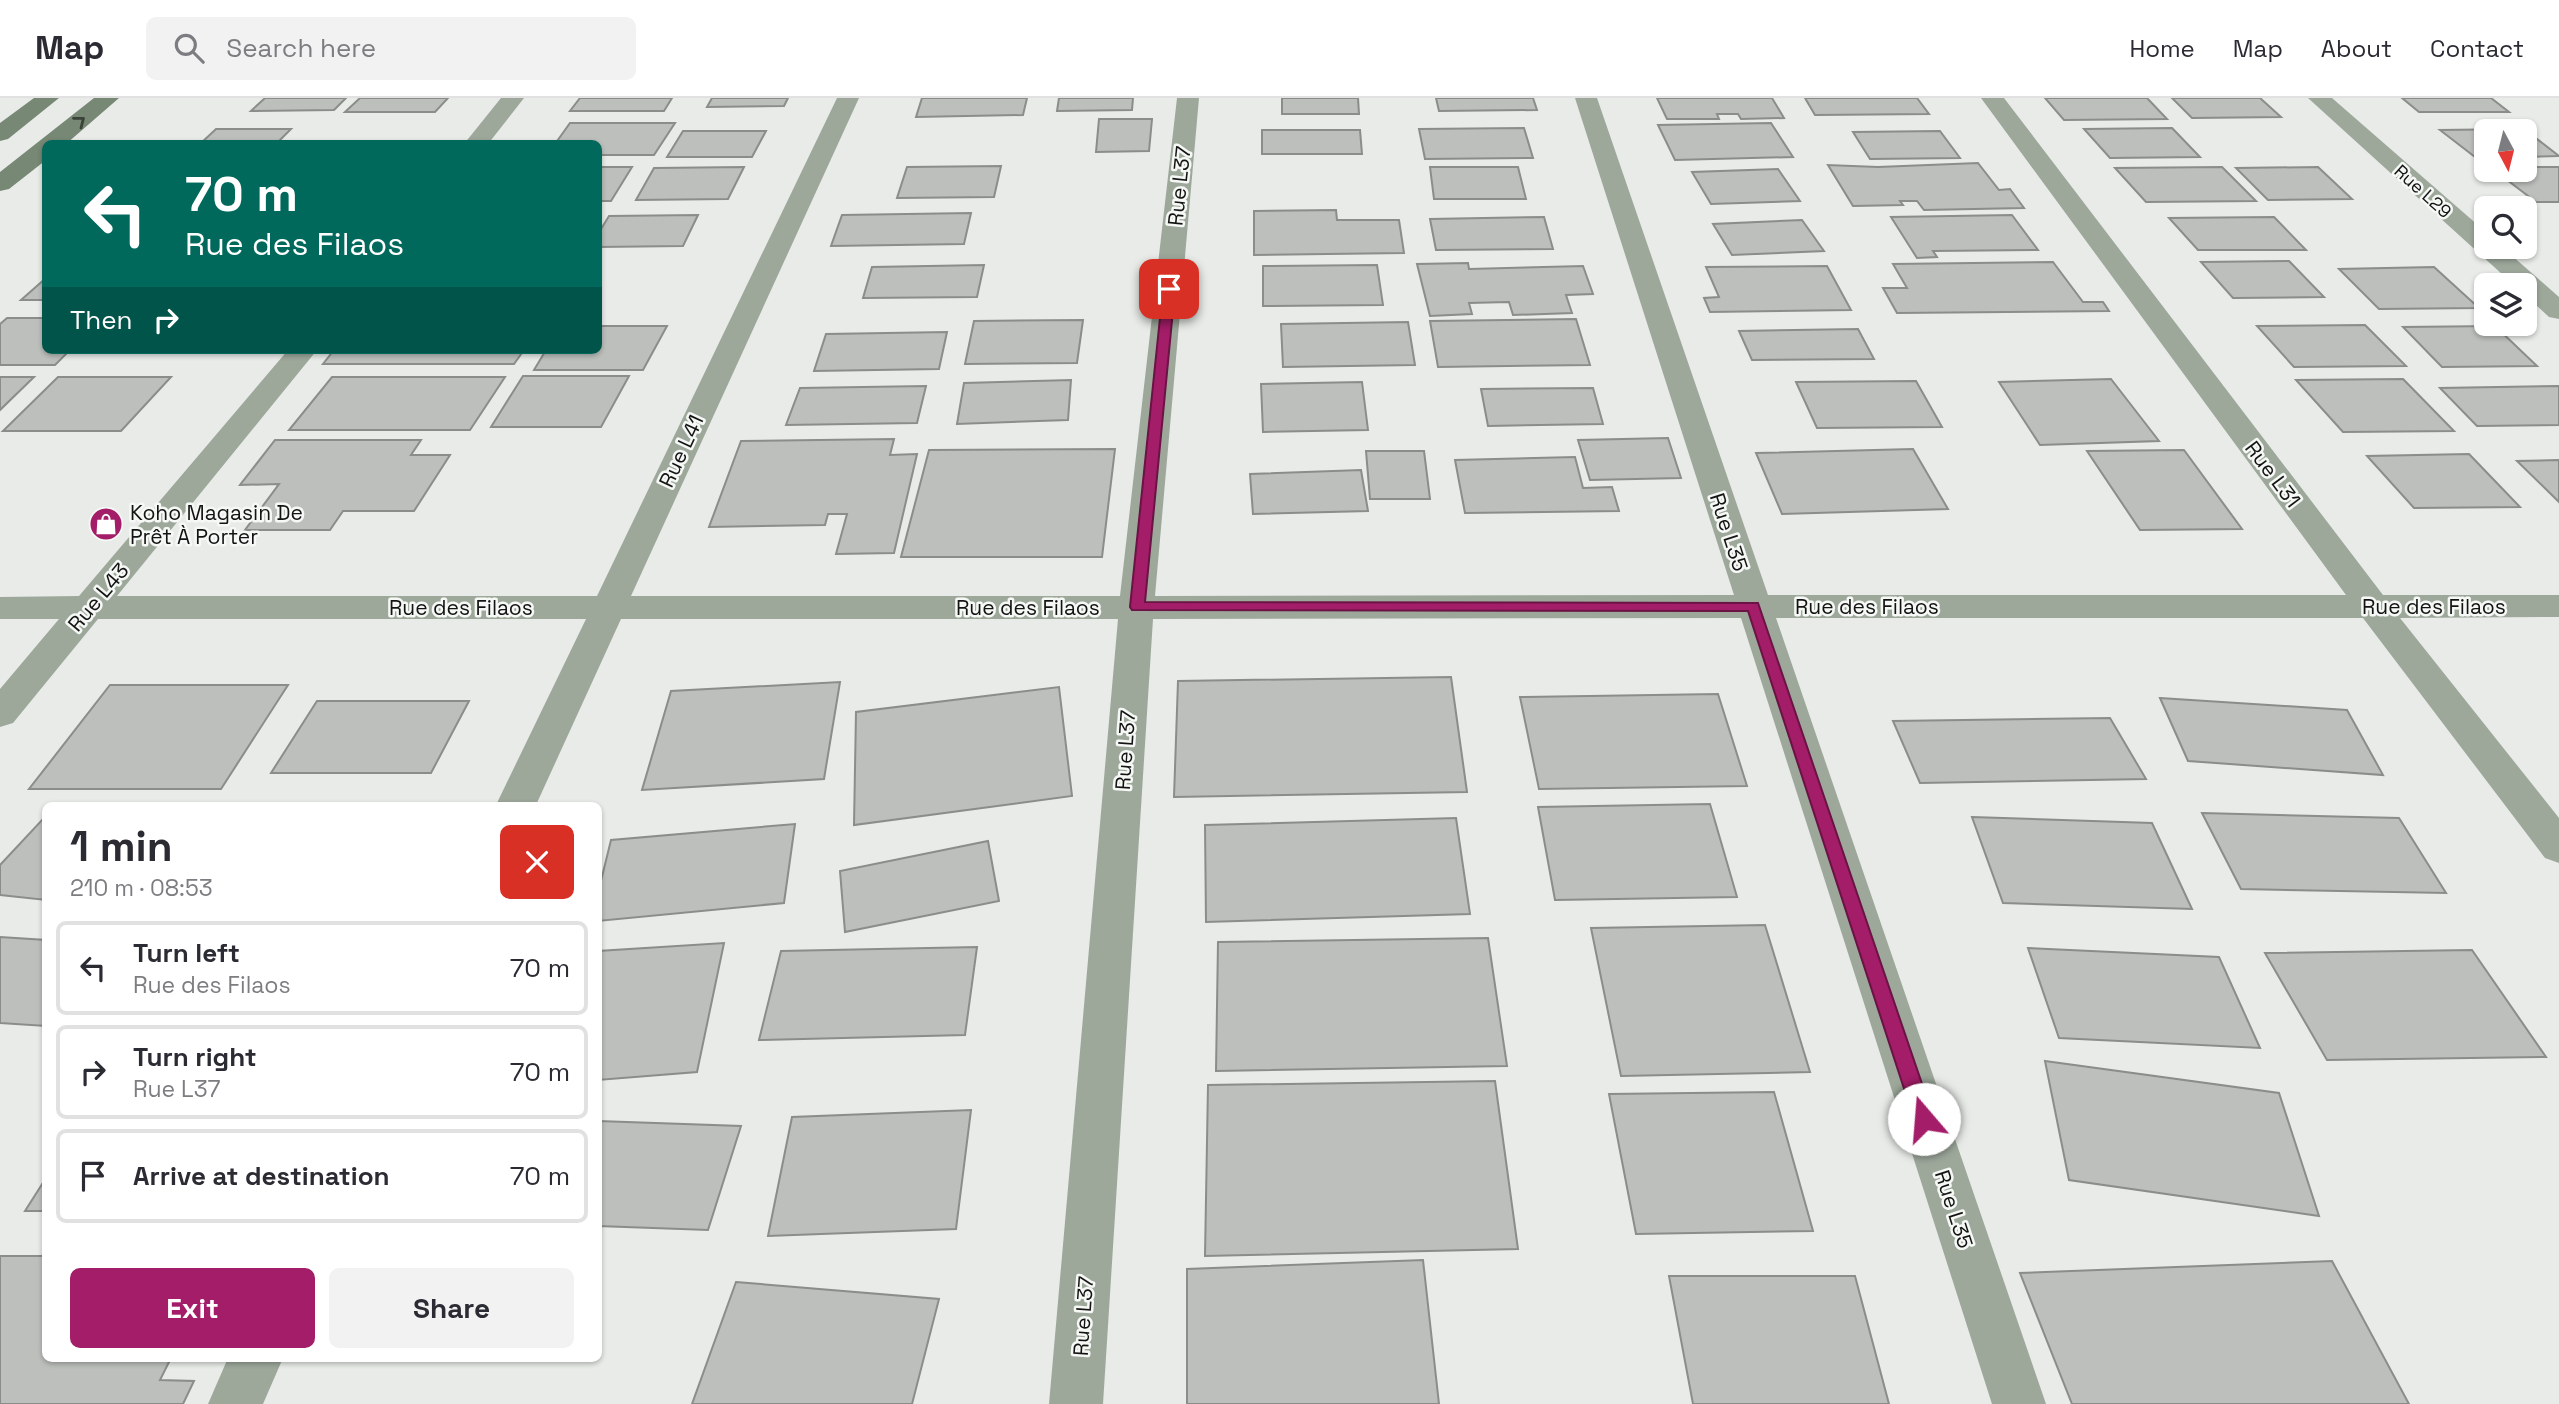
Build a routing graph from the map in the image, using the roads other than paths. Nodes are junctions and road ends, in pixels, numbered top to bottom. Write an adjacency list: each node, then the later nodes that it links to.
1 (48, 98): 9 (main road)
2 (108, 98): 10 (main road, one-way to 2)
3 (513, 98): 11 (street)
4 (848, 98): 19 (street, Rue L41)
5 (1188, 98): 20 (street, Rue L37)
6 (1586, 98): 16 (street, Rue L35)
7 (1992, 98): 17 (street, Rue L31)
8 (2319, 98): 14 (street, Rue L29)
9 (0, 134)
10 (56, 140)
11 (478, 140)
12 (42, 151): 13 (main road)
13 (0, 184)
14 (2559, 311)
15 (300, 354): 22 (street, Rue L43)
16 (1753, 606): 17 (street, Rue des Filaos); 20 (street, Rue des Filaos); 29 (street, Rue L35)
17 (2372, 606): 18 (street, Rue des Filaos); 25 (street, Rue L31)
18 (2559, 606)
19 (608, 607): 20 (street, Rue des Filaos); 22 (street, Rue des Filaos); 24 (street, Rue L41)
20 (1137, 607): 28 (street, Rue L37)
21 (0, 608): 22 (street, Rue des Filaos)
22 (89, 608): 23 (street, Rue L43)
23 (0, 714)
24 (517, 802)
25 (2559, 847)
26 (254, 1362): 27 (street)
27 (235, 1404)
28 (1076, 1404)
29 (2018, 1404)

